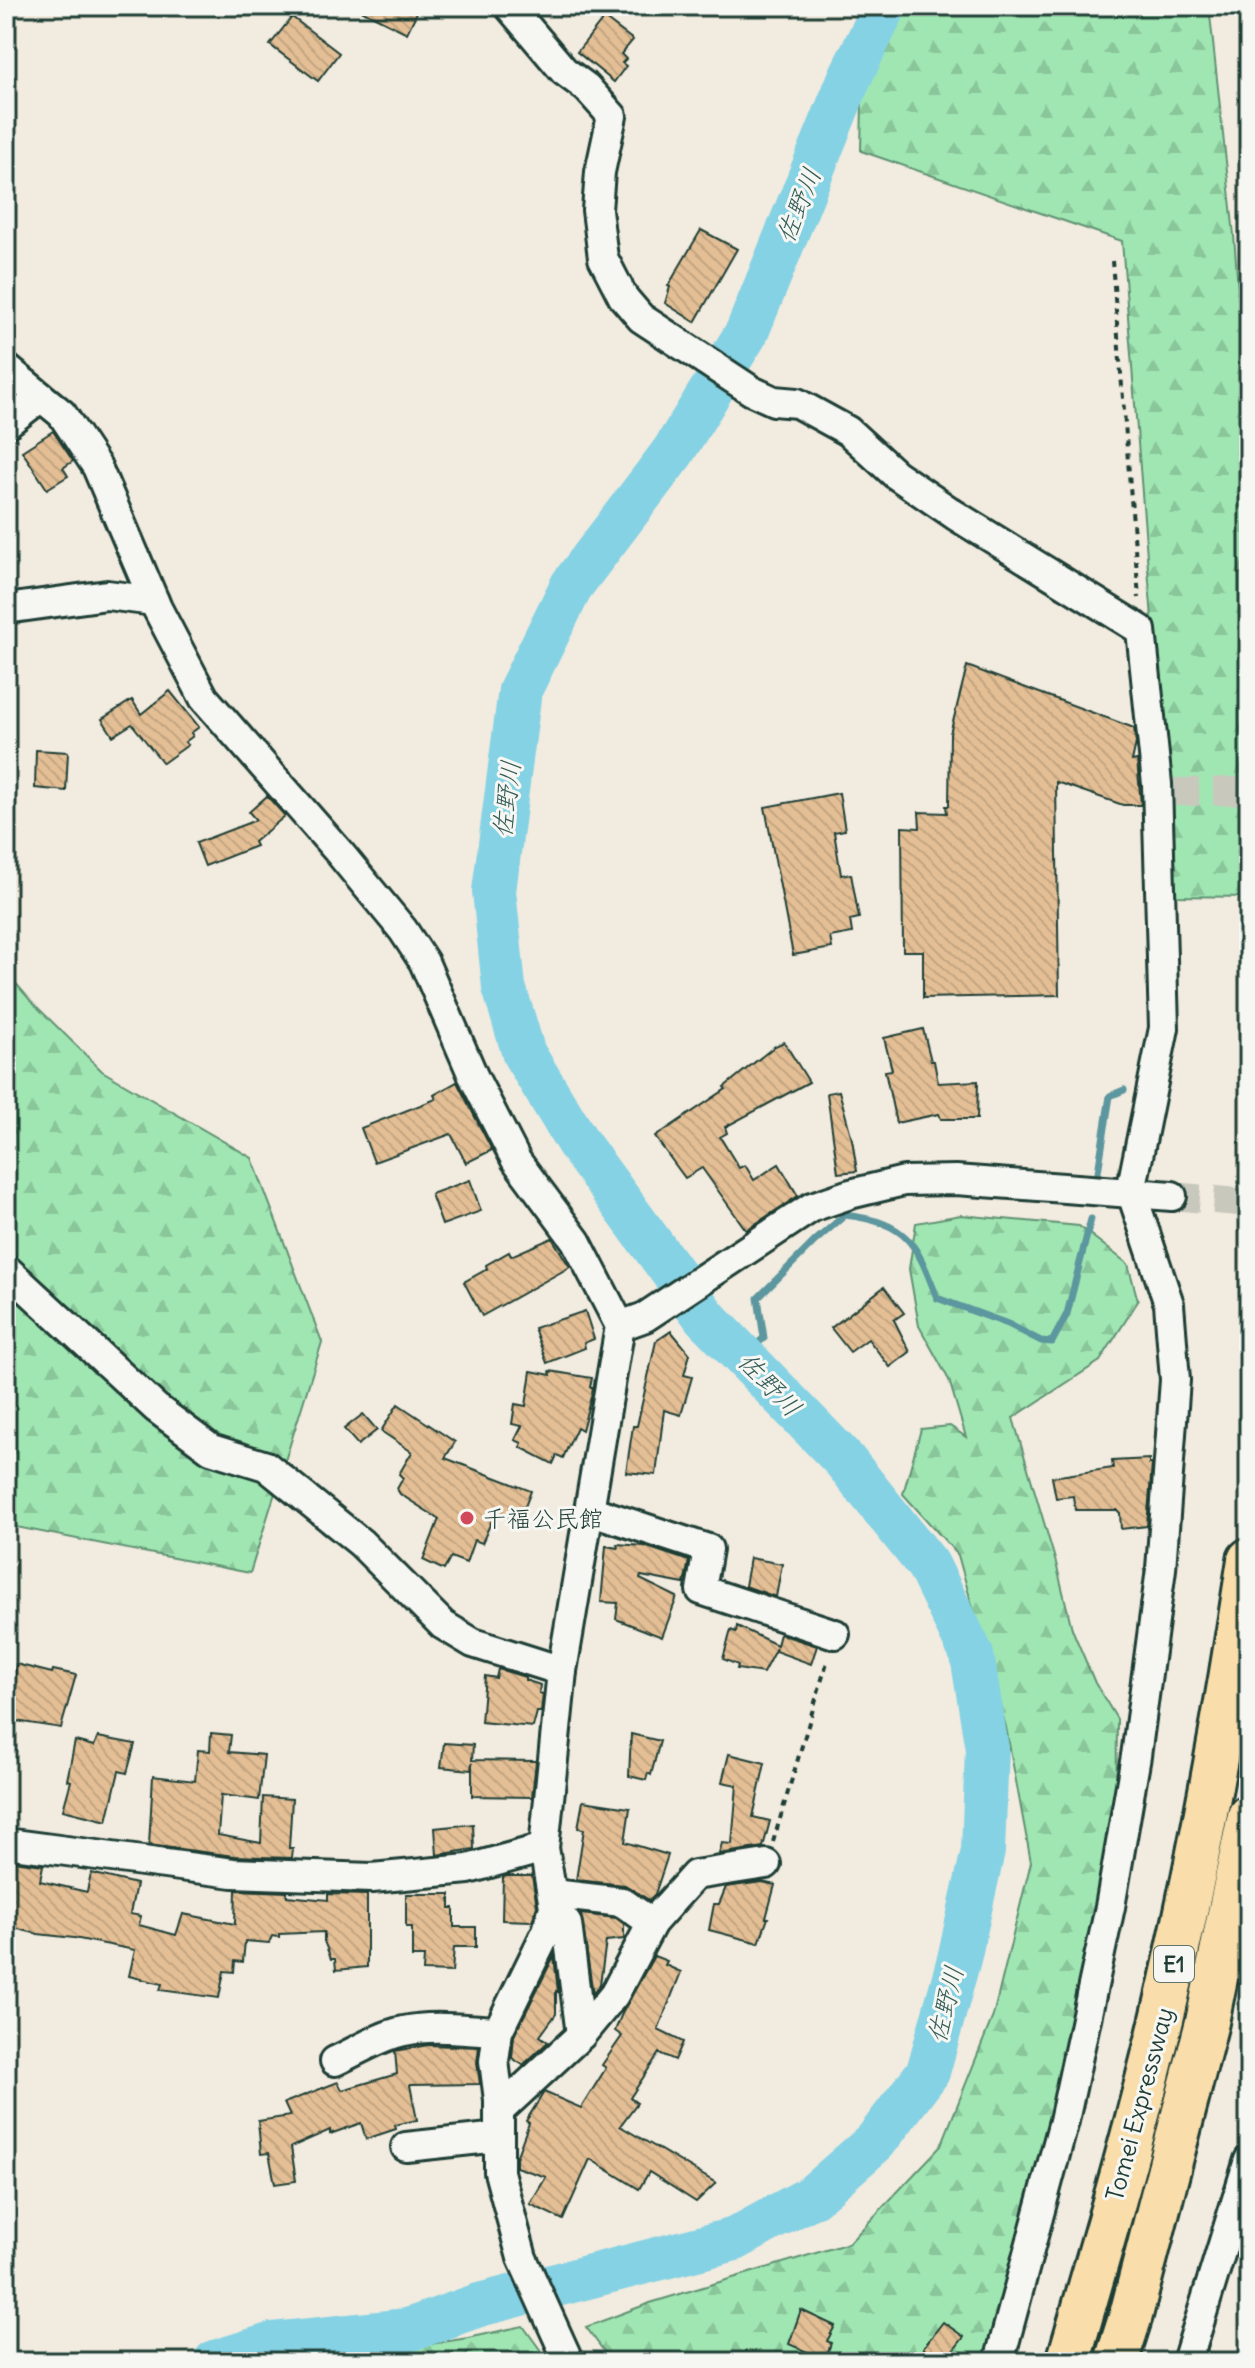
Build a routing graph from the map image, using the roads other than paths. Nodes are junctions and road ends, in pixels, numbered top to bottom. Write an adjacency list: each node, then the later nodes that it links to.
1 (509, 6): 7 (street)
2 (6, 368): 3 (street)
3 (41, 397): 4 (street); 5 (street)
4 (6, 424)
5 (154, 601): 6 (street); 10 (street)
6 (6, 609)
7 (1131, 1191): 8 (street); 10 (street); 28 (street)
8 (1172, 1196)
9 (6, 1269): 14 (street)
10 (632, 1321): 11 (street)
11 (589, 1510): 13 (street); 14 (street)
12 (1249, 1560): 29 (highway, Tomei Expressway / E1)
13 (835, 1634)
14 (562, 1671): 17 (street)
15 (1249, 1816): 30 (highway, Tomei Expressway / E1)
16 (6, 1843): 17 (street)
17 (544, 1848): 19 (street)
18 (766, 1864): 20 (street)
19 (553, 1900): 20 (street); 21 (street); 22 (street)
20 (652, 1923): 22 (street)
21 (498, 2031): 23 (street); 24 (street)
22 (581, 2035): 24 (street)
23 (335, 2061)
24 (499, 2124): 25 (street); 27 (street)
25 (406, 2147)
26 (1247, 2174): 31 (street)
27 (569, 2362)
28 (999, 2362)
29 (1068, 2362)
30 (1116, 2362)
31 (1187, 2362)

